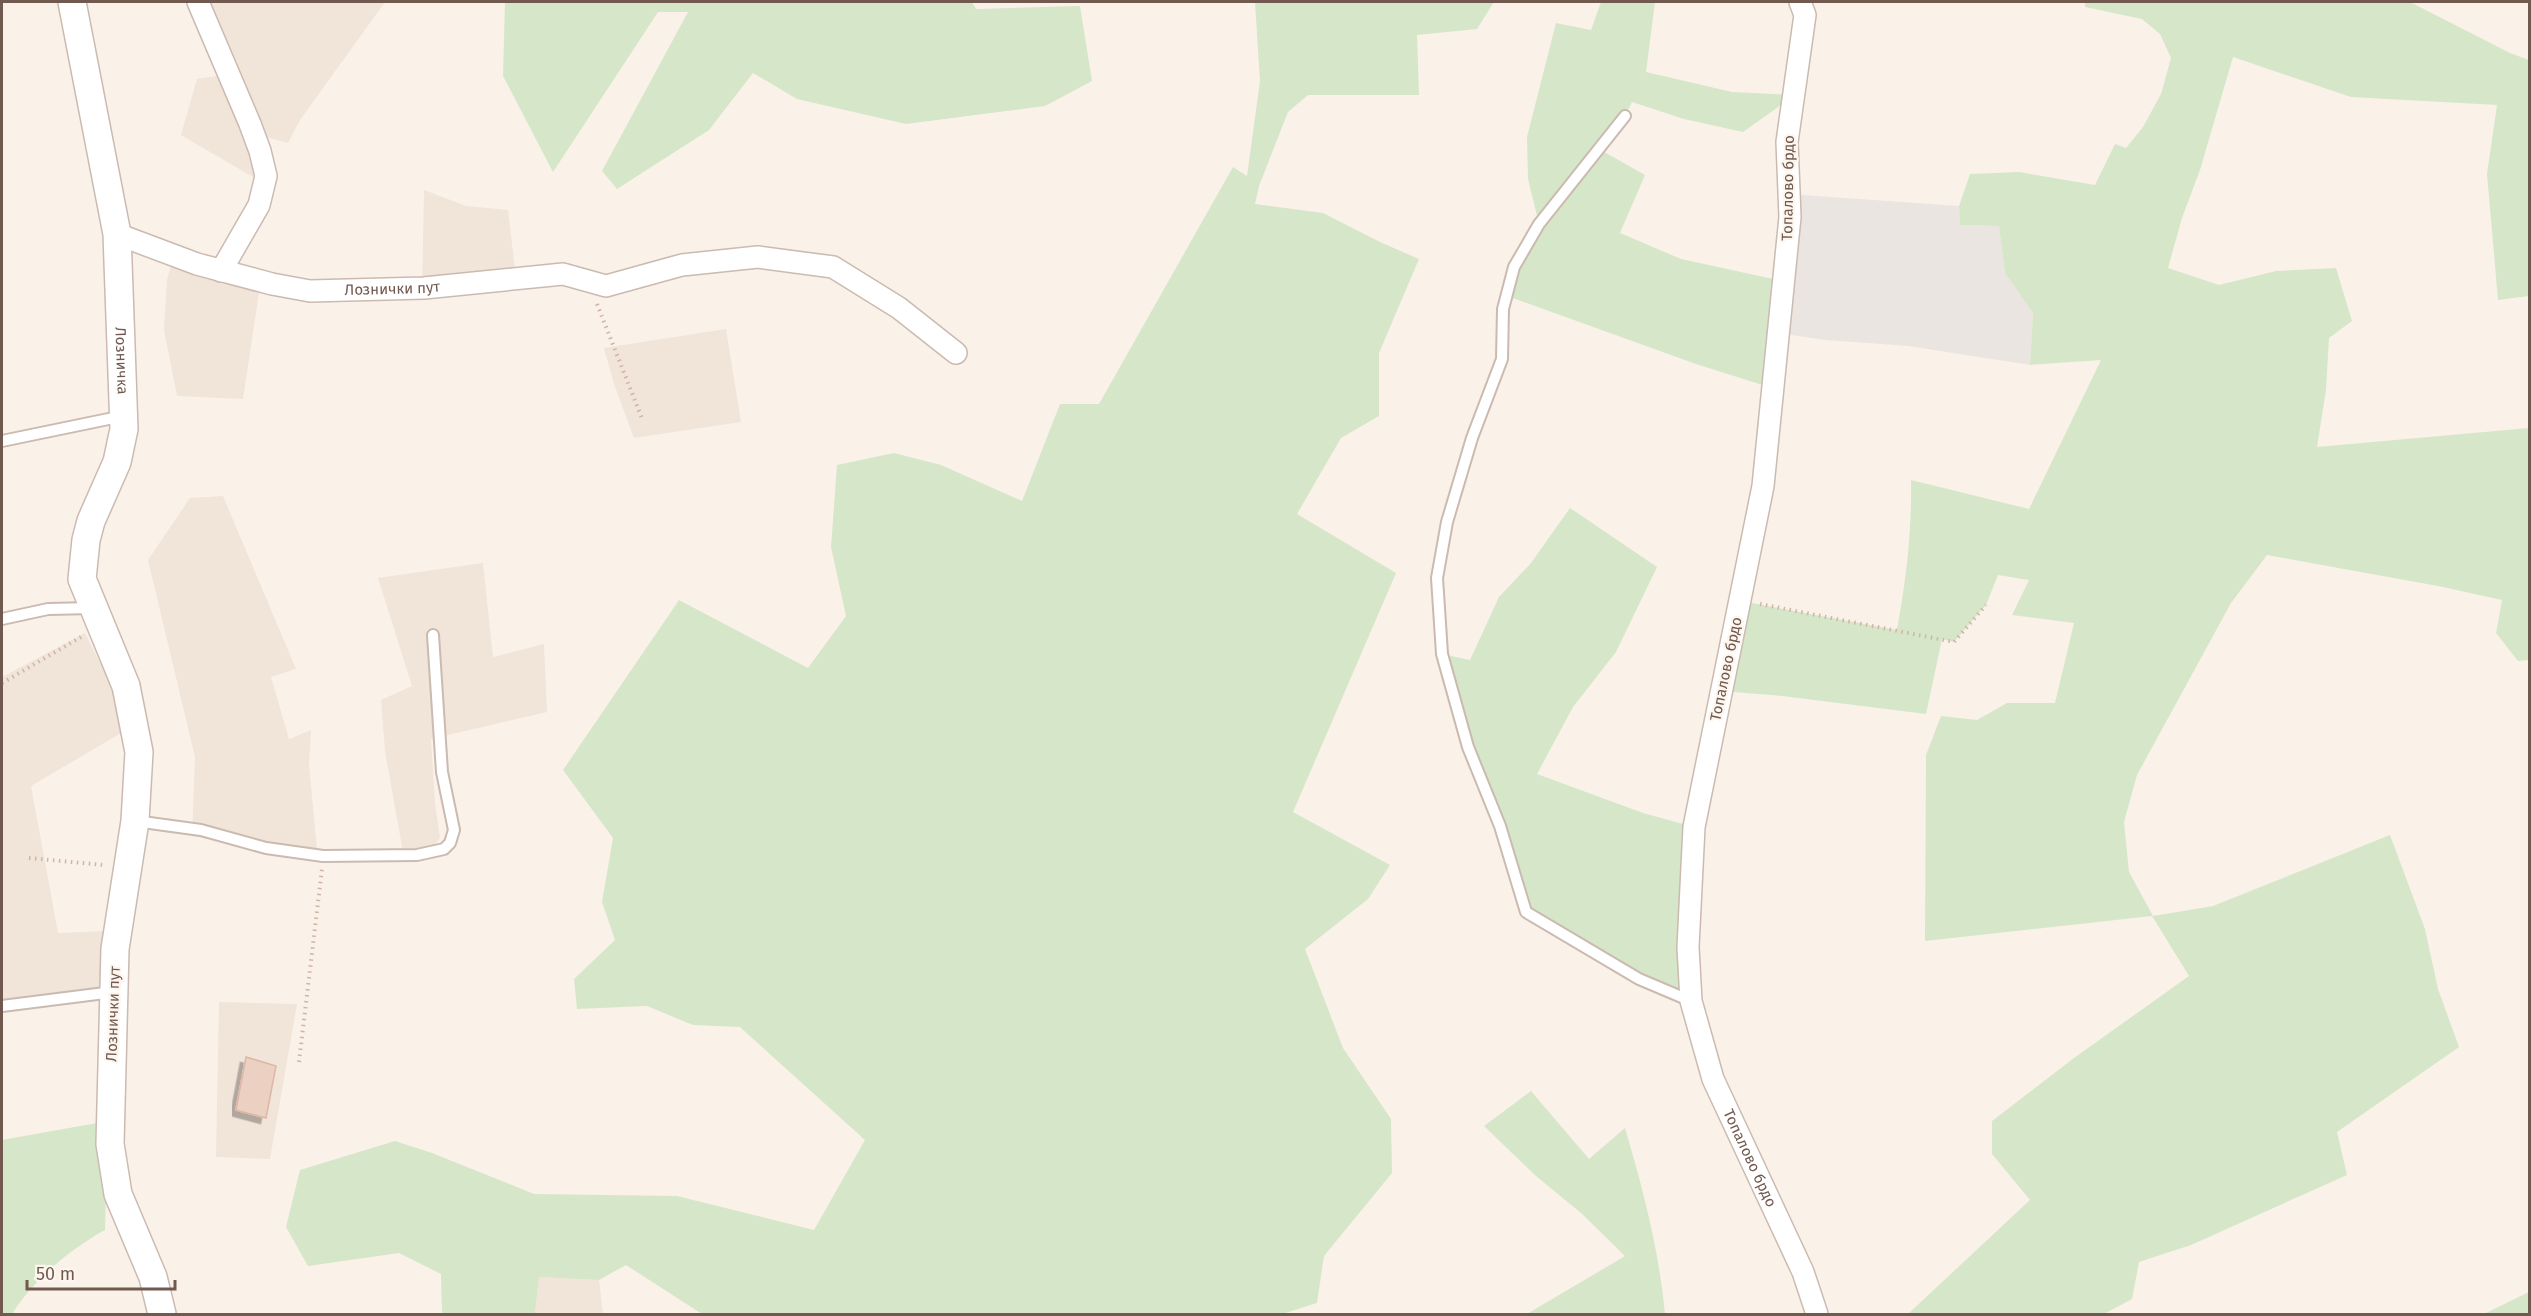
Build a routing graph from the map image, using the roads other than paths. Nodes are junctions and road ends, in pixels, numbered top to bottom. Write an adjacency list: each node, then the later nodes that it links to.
1 (72, 2): 5 (street, Лозничка)
2 (198, 2): 6 (street)
3 (1800, 2): 16 (street, Топалово брдо)
4 (1625, 116): 16 (lane)
5 (117, 234): 6 (street, Лознички пут); 8 (street, Лозничка)
6 (221, 271): 7 (street, Лознички пут)
7 (956, 353)
8 (124, 416): 9 (lane); 10 (street, Лозничка)
9 (2, 441)
10 (97, 617): 11 (lane); 13 (street, Лозничка)
11 (2, 619)
12 (434, 635): 14 (lane)
13 (132, 707): 14 (street, Лознички пут)
14 (133, 829): 15 (street, Лознички пут)
15 (113, 992): 17 (lane); 18 (street, Лознички пут)
16 (1691, 1001): 19 (street, Топалово брдо)
17 (2, 1006)
18 (162, 1314)
19 (1817, 1314)

